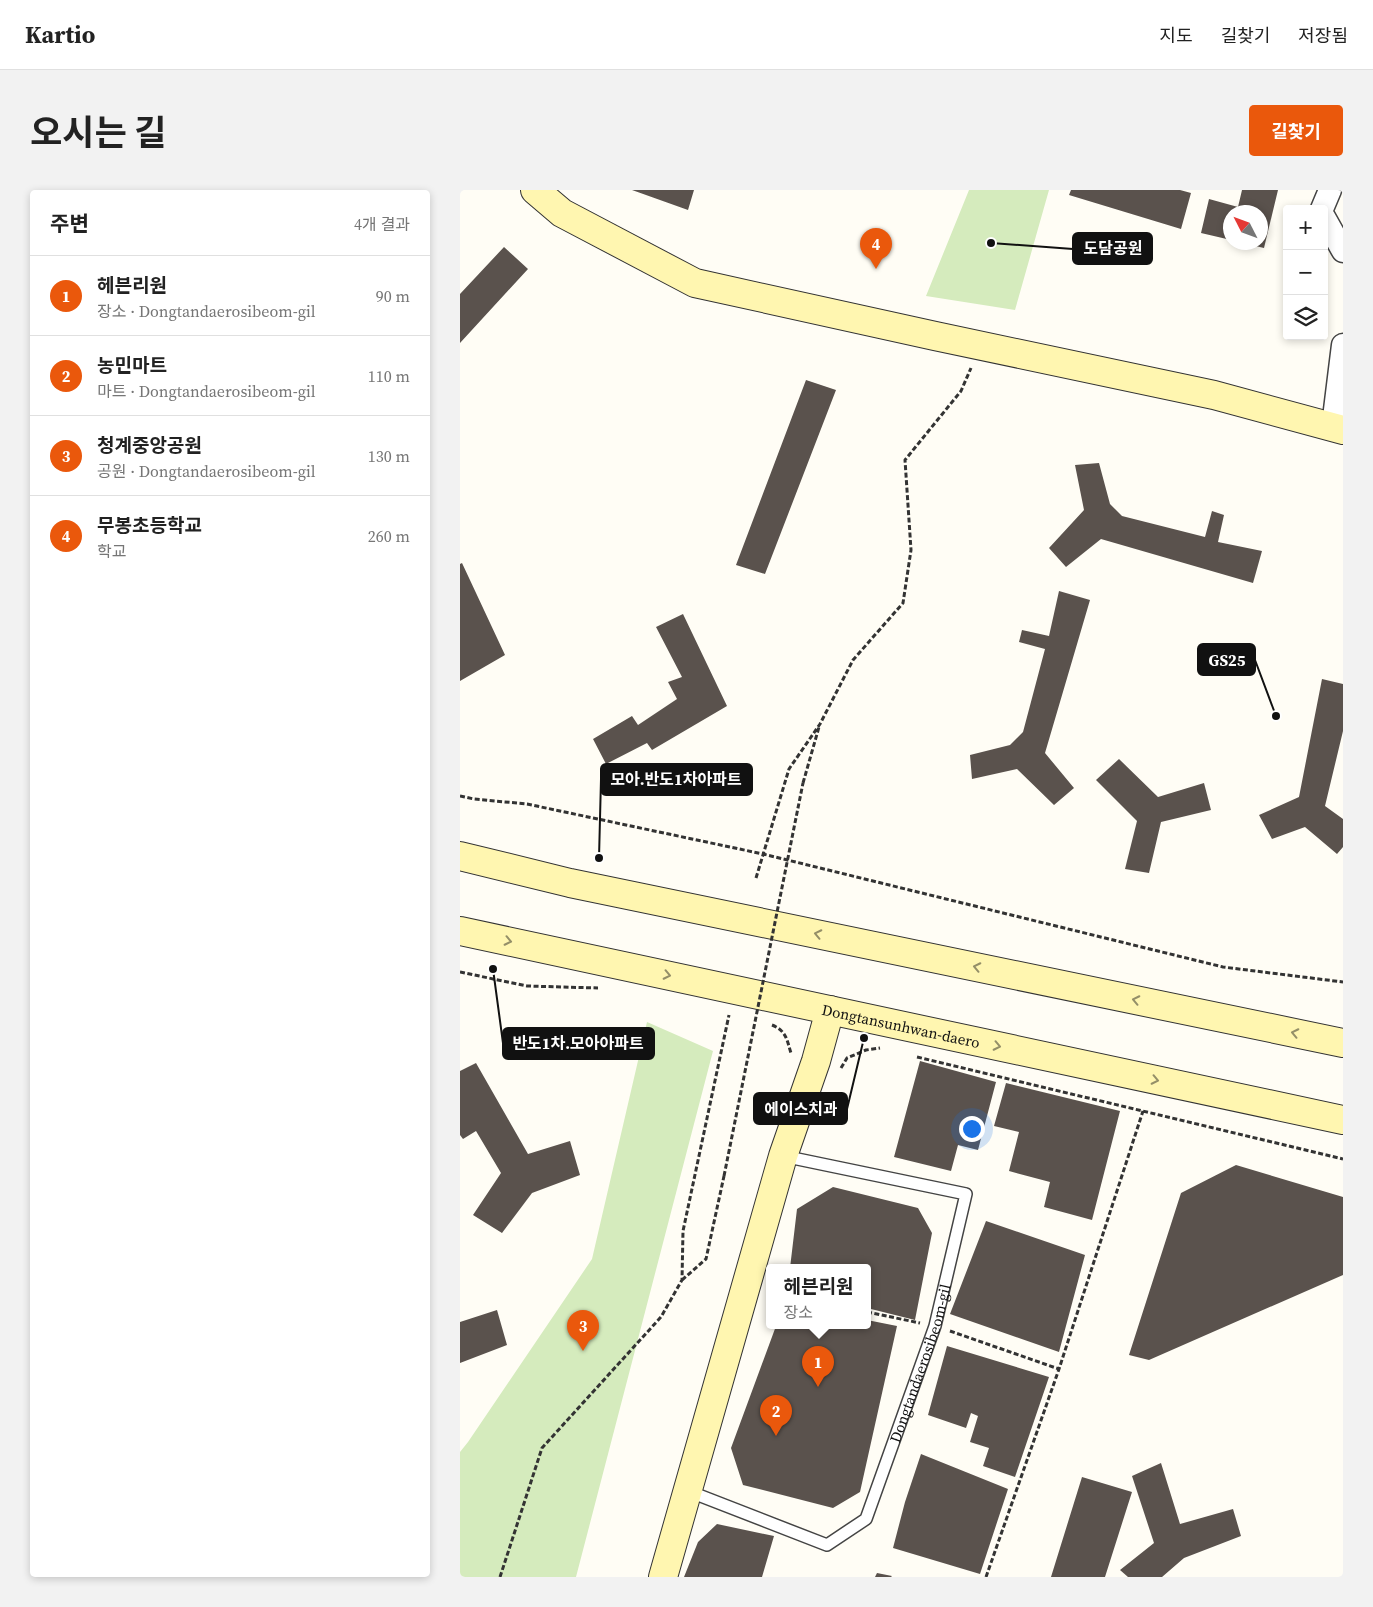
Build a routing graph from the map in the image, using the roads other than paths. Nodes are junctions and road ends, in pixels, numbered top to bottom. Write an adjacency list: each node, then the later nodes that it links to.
1 (535, 190): 7 (street)
2 (1330, 190): 3 (street)
3 (1324, 205)
4 (1328, 224): 5 (street)
5 (1343, 251)
6 (1343, 345): 7 (street)
7 (1338, 428)
8 (460, 856): 11 (street, one-way to 8)
9 (460, 931): 10 (street, Dongtansunhwan-daero, one-way to 10)
10 (830, 1010): 12 (street, Dongtansunhwan-daero, one-way to 12); 13 (street)
11 (1343, 1043)
12 (1343, 1120)
13 (783, 1156): 14 (street); 14 (lane, Dongtandaerosibeom-gil)
14 (688, 1491): 15 (street)
15 (663, 1577)

